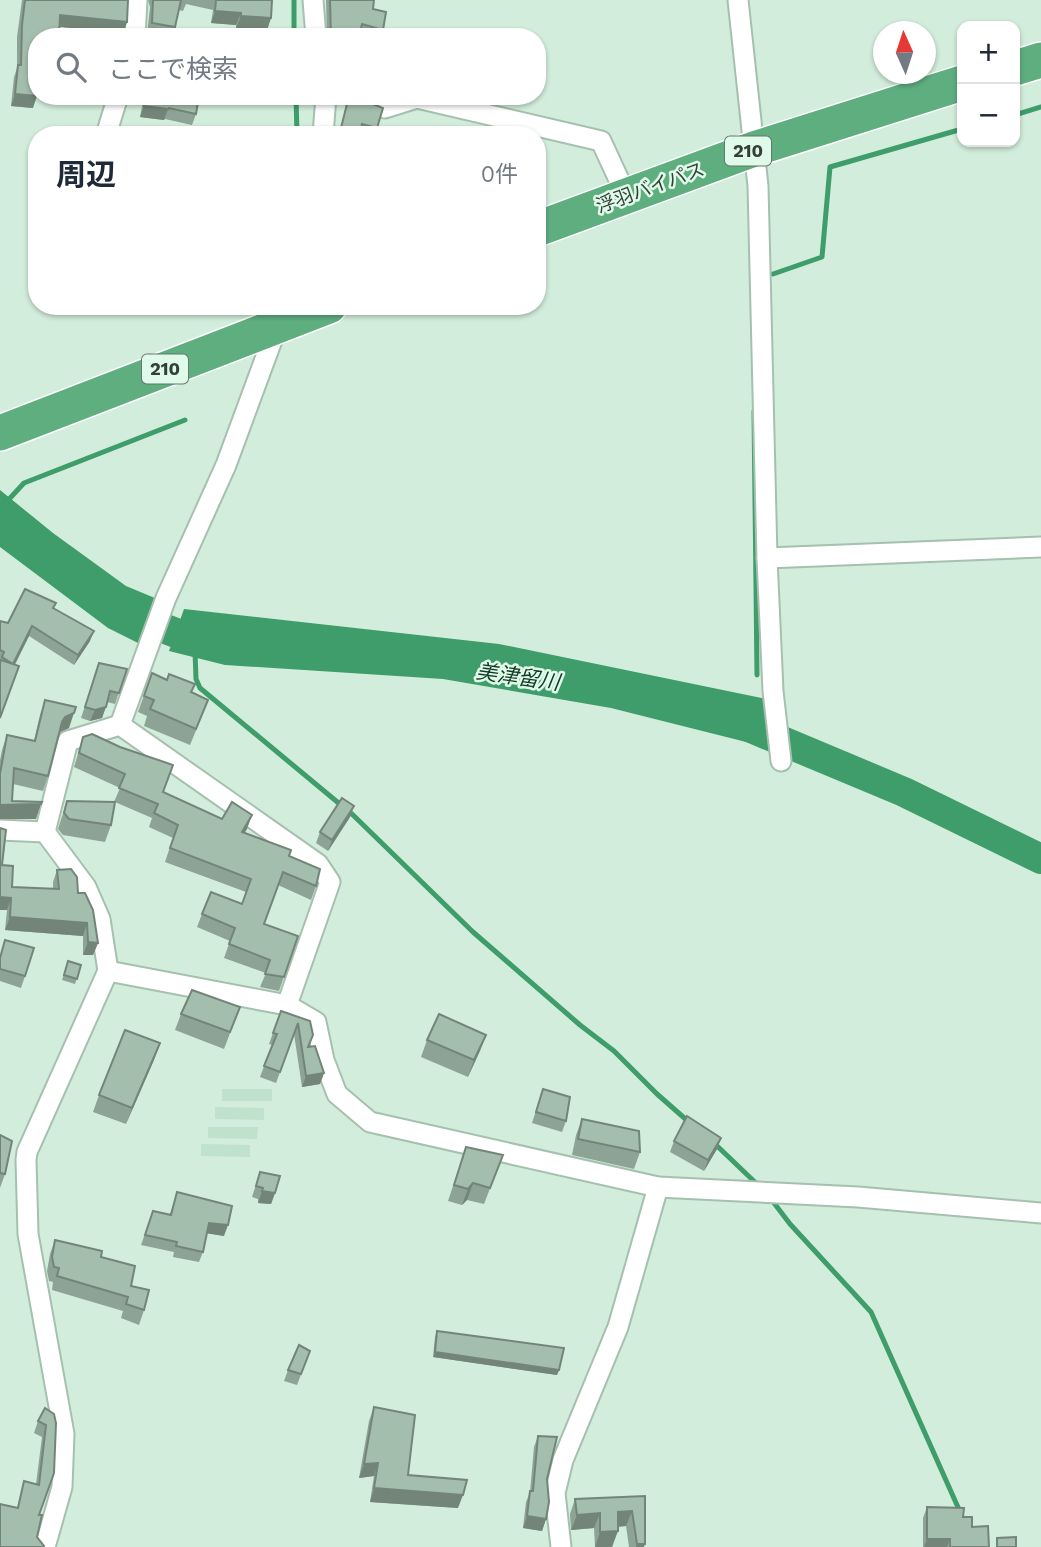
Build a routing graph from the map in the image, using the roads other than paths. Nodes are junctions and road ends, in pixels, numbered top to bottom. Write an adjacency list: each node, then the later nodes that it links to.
1 (137, 0): 4 (street)
2 (313, 0): 5 (street)
3 (738, 0): 18 (street)
4 (135, 28)
5 (315, 28)
6 (1041, 60): 7 (highway)
7 (1020, 66)
8 (959, 84): 18 (highway, 浮羽バイパス / 210)
9 (115, 105): 14 (street)
10 (325, 105): 15 (street)
11 (377, 105): 12 (street)
12 (395, 105)
13 (447, 105): 16 (street)
14 (109, 126)
15 (324, 126)
16 (537, 126)
17 (546, 128): 19 (street)
18 (754, 149): 19 (highway, 浮羽バイパス / 210); 24 (street)
19 (626, 195): 20 (highway, 浮羽バイパス / 210)
20 (546, 226)
21 (281, 316): 22 (highway, 210); 25 (street)
22 (0, 433)
23 (1041, 547): 24 (street)
24 (767, 558): 26 (street)
25 (120, 725): 28 (street); 30 (street)
26 (781, 761)
27 (0, 830): 28 (street)
28 (45, 832): 29 (street)
29 (108, 971): 30 (street); 33 (street)
30 (288, 1005): 31 (street)
31 (658, 1187): 32 (street); 34 (street)
32 (1041, 1213)
33 (45, 1547)
34 (561, 1547)

